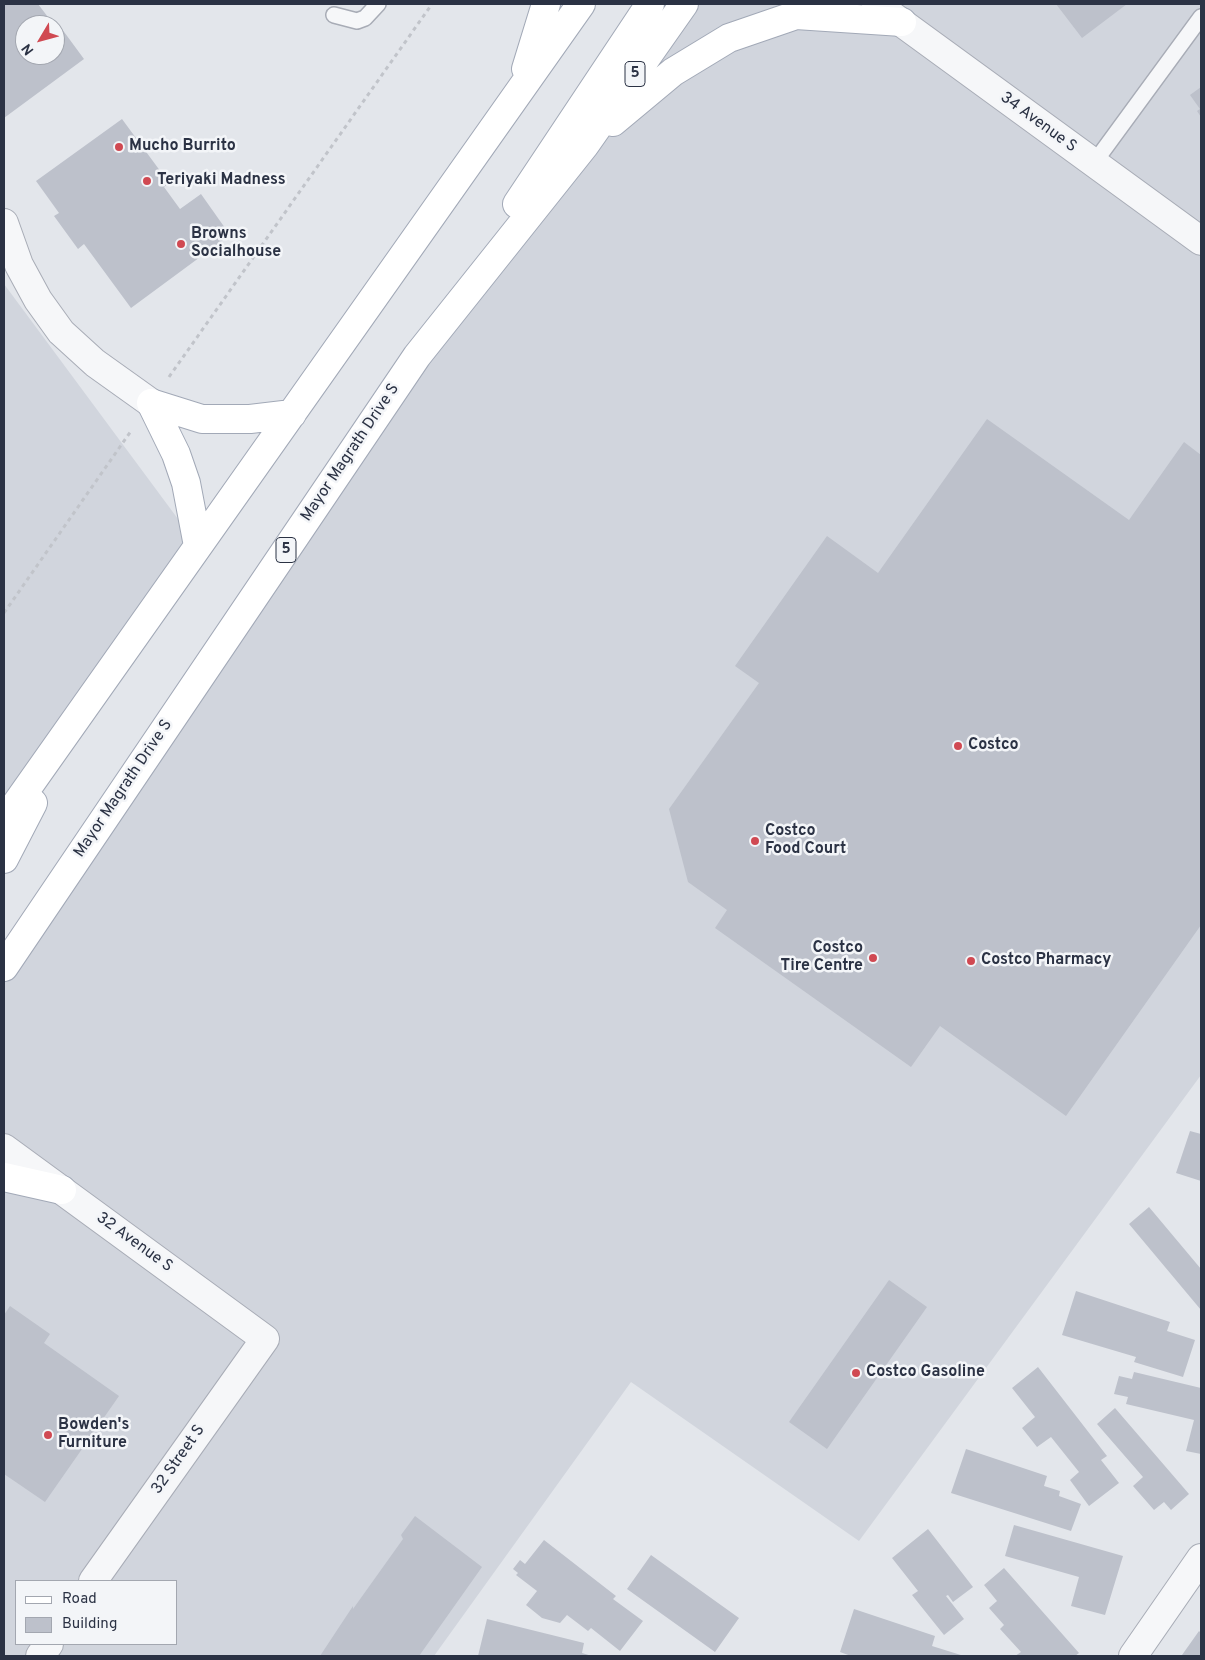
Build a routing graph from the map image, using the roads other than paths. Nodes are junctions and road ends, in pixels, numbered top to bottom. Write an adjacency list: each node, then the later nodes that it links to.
1 (378, 4): 7 (lane)
2 (546, 4): 10 (main road)
3 (581, 4): 10 (main road)
4 (650, 4): 15 (main road)
5 (684, 4): 11 (main road, Mayor Magrath Drive S / 5)
6 (876, 4): 9 (street, 34 Avenue S)
7 (334, 15)
8 (1201, 17): 12 (lane)
9 (902, 22): 11 (main road); 12 (street, 34 Avenue S)
10 (518, 94): 17 (main road)
11 (585, 145): 15 (main road, Mayor Magrath Drive S / 5)
12 (1094, 163): 14 (street, 34 Avenue S)
13 (4, 223): 16 (street)
14 (1201, 241)
15 (417, 356): 22 (main road, Mayor Magrath Drive S / 5)
16 (151, 402): 17 (main road); 18 (main road)
17 (292, 414): 18 (main road)
18 (198, 546): 19 (main road)
19 (77, 717): 20 (main road); 21 (main road)
20 (4, 821)
21 (4, 859)
22 (4, 967)
23 (4, 1148): 25 (street, 32 Avenue S)
24 (4, 1177): 25 (main road)
25 (62, 1190): 26 (street, 32 Avenue S)
26 (265, 1339): 28 (street, 32 Street S)
27 (1201, 1558): 31 (street)
28 (94, 1580)
29 (48, 1645): 30 (street)
30 (40, 1656)
31 (1133, 1656)

